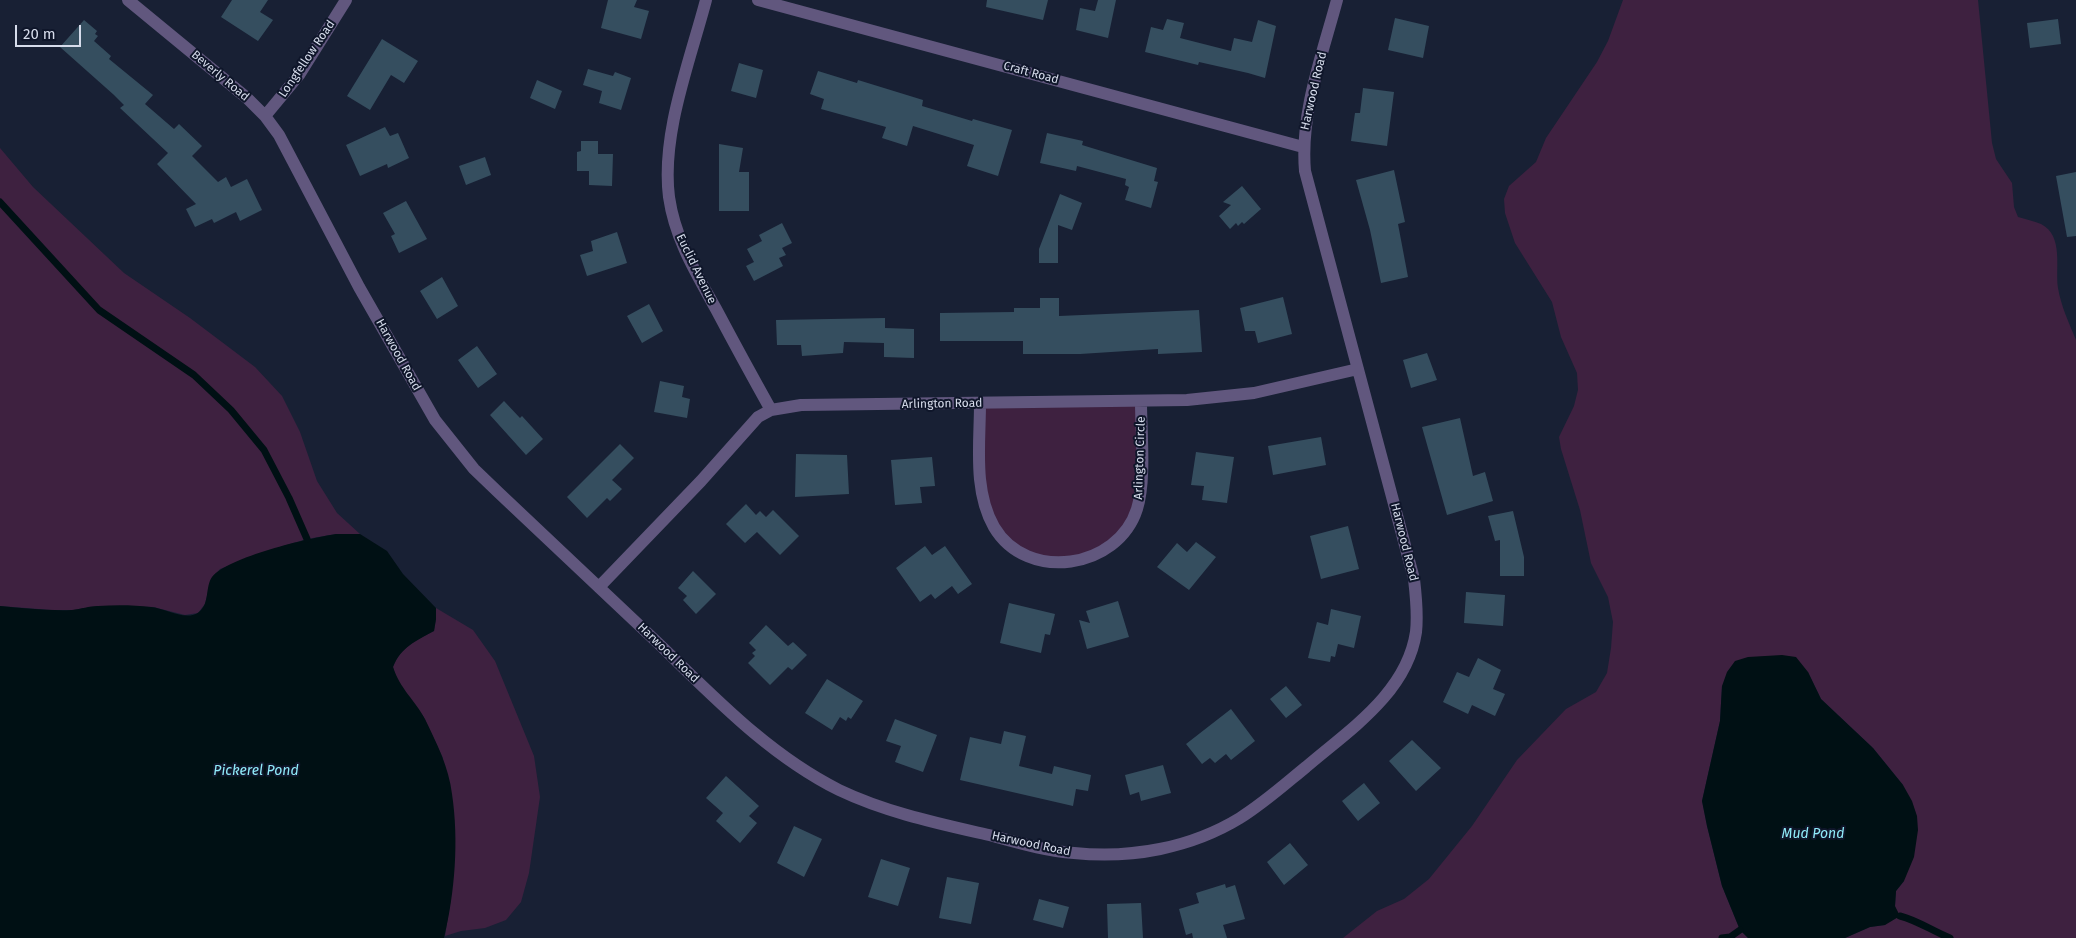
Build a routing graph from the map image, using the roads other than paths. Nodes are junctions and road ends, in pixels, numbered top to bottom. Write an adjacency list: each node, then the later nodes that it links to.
1 (128, 0): 6 (street, Beverly Road)
2 (346, 0): 6 (street, Longfellow Road)
3 (706, 0): 11 (street, Euclid Avenue)
4 (758, 0): 7 (street, Craft Road)
5 (1337, 0): 7 (street, Harwood Road)
6 (265, 116): 12 (street, Harwood Road)
7 (1303, 147): 8 (street, Harwood Road)
8 (1358, 369): 9 (street, Arlington Road); 12 (street, Harwood Road)
9 (1141, 402): 10 (street, Arlington Road); 10 (street, Arlington Circle)
10 (980, 403): 11 (street, Arlington Road)
11 (771, 410): 12 (street, Arlington Road)
12 (599, 587)

